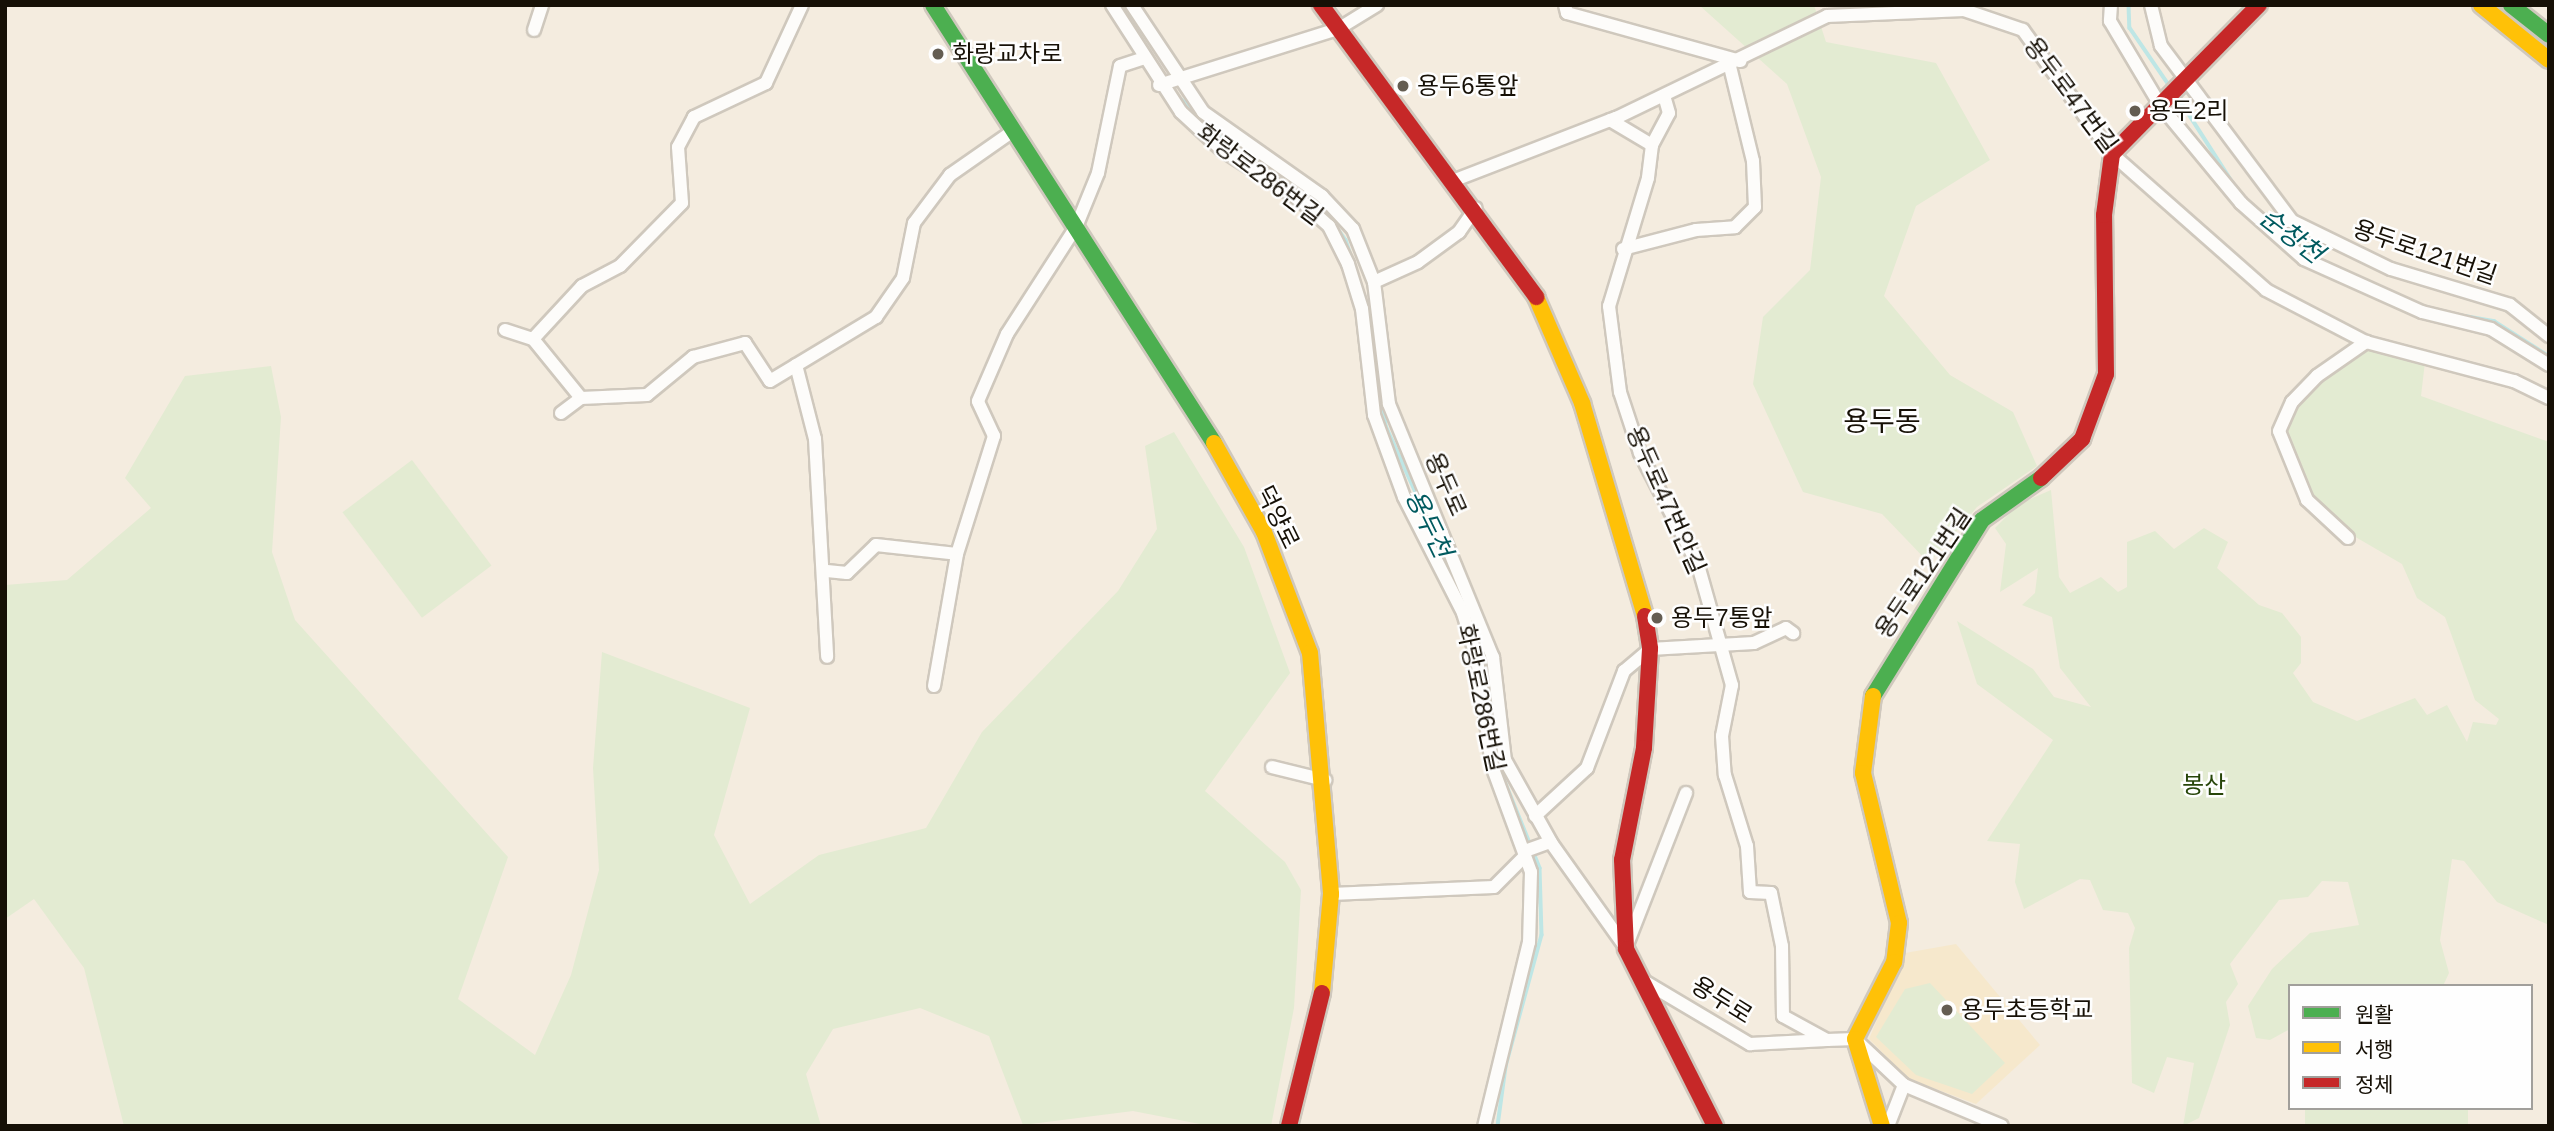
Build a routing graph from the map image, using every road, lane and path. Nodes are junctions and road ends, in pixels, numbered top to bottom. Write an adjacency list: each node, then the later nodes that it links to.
1 (542, 5): 15 (street)
2 (802, 5): 36 (street)
3 (933, 5): 26 (main road, 덕양로)
4 (1112, 5): 17 (street, 화랑로286번길)
5 (1132, 5): 20 (street, 용두로)
6 (1321, 5): 14 (main road, 용두로)
7 (1377, 5): 14 (street)
8 (1565, 5): 19 (street)
9 (2111, 5): 24 (street)
10 (2151, 5): 21 (street, 용두로121번길)
11 (2259, 5): 21 (main road)
12 (2481, 5): 18 (main road)
13 (2511, 5): 16 (main road)
14 (1339, 29): 20 (street); 29 (main road, 용두로)
15 (534, 30)
16 (2549, 35)
17 (1144, 58): 22 (street, 화랑로286번길); 31 (street)
18 (2549, 60)
19 (1735, 64): 23 (street, 용두로47번길); 28 (street, 용두로47번길); 32 (street)
20 (1181, 81): 22 (street); 33 (street, 용두로)
21 (2183, 82): 24 (main road); 35 (street, 용두로121번길)
22 (1159, 85): 56 (street, 화랑로286번길)
23 (1664, 96): 25 (street, 용두로47번길); 27 (street)
24 (2163, 102): 28 (main road); 39 (street)
25 (1610, 120): 27 (street); 29 (street, 용두로47번길)
26 (1013, 131): 31 (main road, 덕양로); 38 (street)
27 (1652, 145): 32 (street, 용두로47번안길)
28 (2112, 153): 37 (street, 용두로47번길); 60 (main road, 용두로121번길)
29 (1455, 180): 30 (main road, 용두로)
30 (1476, 208): 33 (street); 48 (main road, 용두로)
31 (1076, 228): 44 (street); 52 (main road, 덕양로)
32 (1623, 249): 47 (street, 용두로47번안길)
33 (1374, 282): 54 (street, 용두로)
34 (505, 330): 36 (street)
35 (2549, 336)
36 (533, 339): 40 (street)
37 (2366, 342): 41 (street, 용두로47번길); 43 (street)
38 (796, 365): 40 (street); 45 (street)
39 (2549, 365)
40 (581, 398): 42 (street)
41 (2549, 398)
42 (561, 413)
43 (2348, 538)
44 (957, 554): 45 (street); 50 (street)
45 (827, 571): 49 (street)
46 (1793, 633): 47 (street)
47 (1719, 640): 48 (street); 61 (street, 용두로47번안길)
48 (1650, 649): 54 (street); 58 (main road, 용두로)
49 (827, 657)
50 (934, 686)
51 (1272, 767): 52 (street)
52 (1325, 780): 57 (main road, 덕양로)
53 (1686, 793): 58 (street)
54 (1535, 816): 55 (street, 용두로)
55 (1550, 842): 56 (street); 58 (street, 용두로)
56 (1525, 854): 57 (street); 64 (street, 화랑로286번길)
57 (1331, 894): 63 (main road, 덕양로)
58 (1626, 948): 59 (main road, 용두로)
59 (1640, 979): 61 (street, 용두로); 65 (main road, 용두로)
60 (1855, 1039): 61 (street); 62 (street); 66 (main road)
61 (1827, 1040)
62 (1905, 1085): 67 (street); 68 (street)
63 (1289, 1126)
64 (1484, 1126)
65 (1715, 1126)
66 (1882, 1126)
67 (1888, 1126)
68 (2002, 1126)

